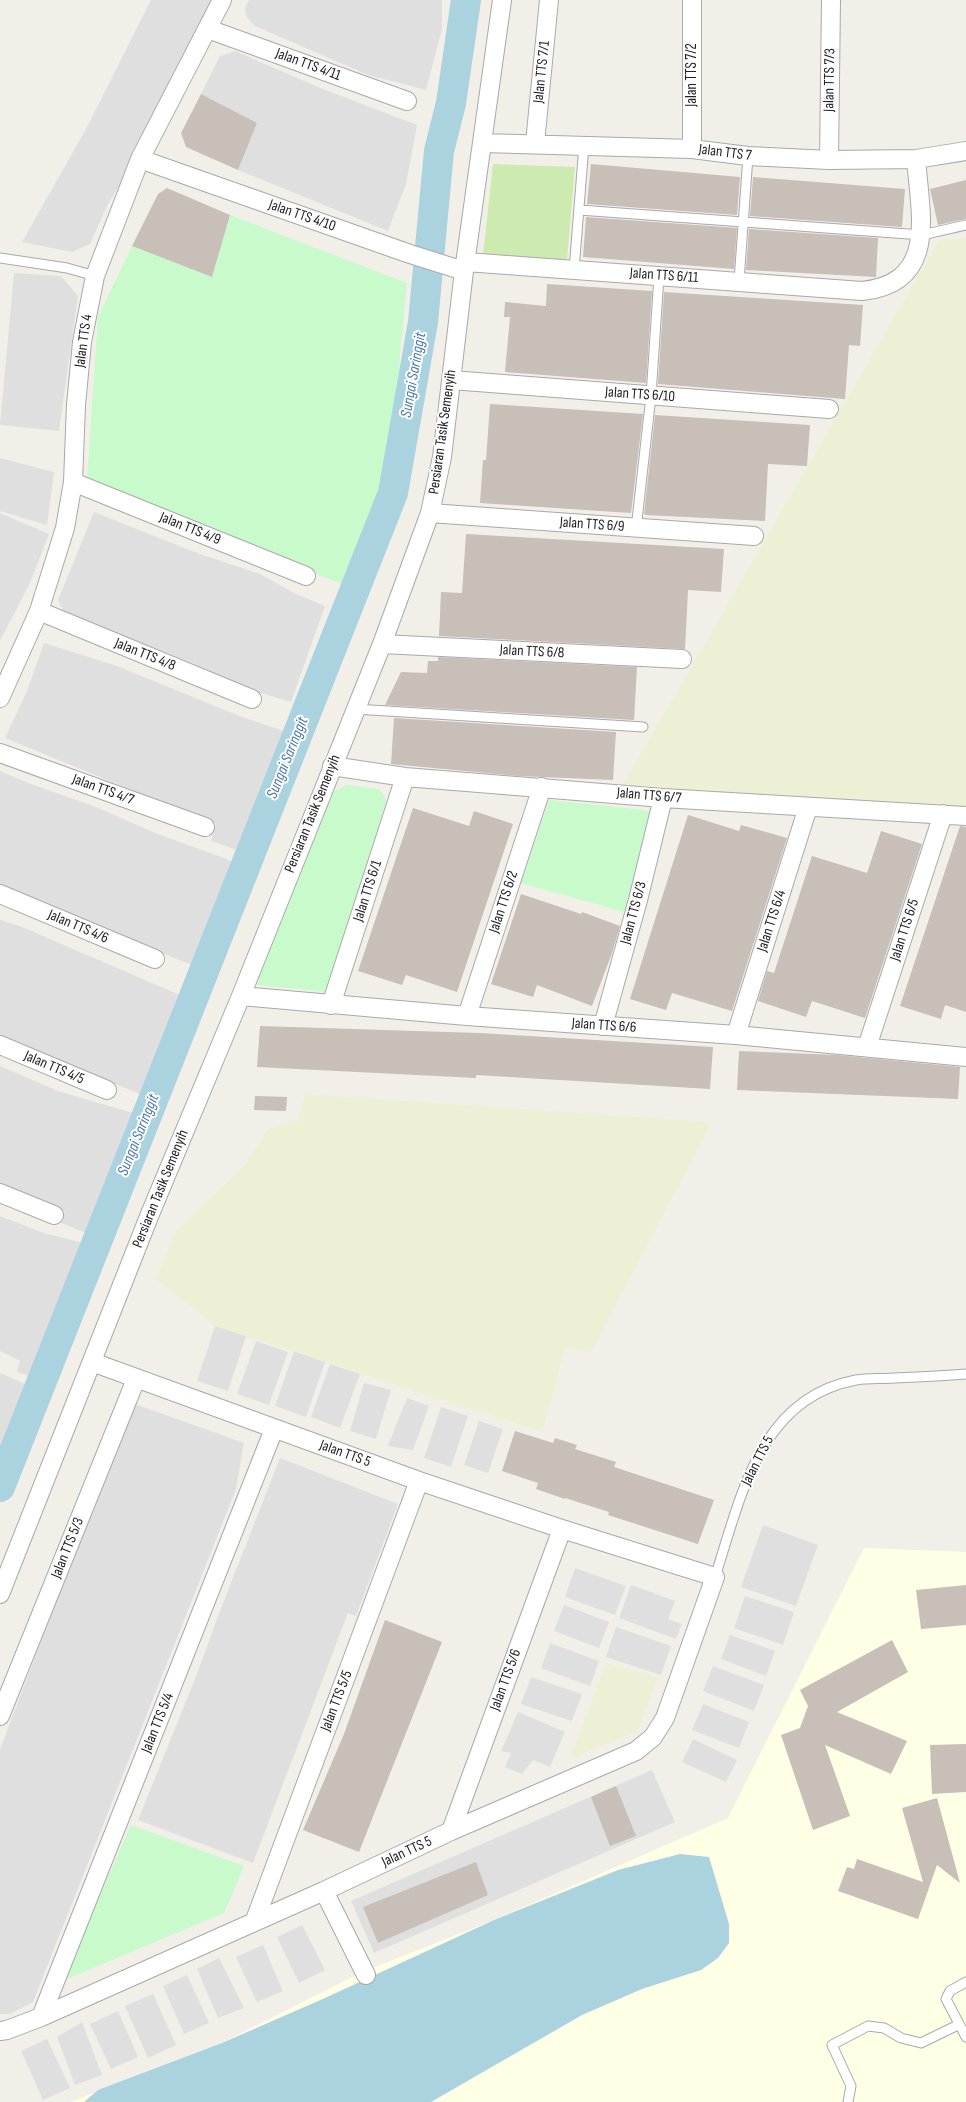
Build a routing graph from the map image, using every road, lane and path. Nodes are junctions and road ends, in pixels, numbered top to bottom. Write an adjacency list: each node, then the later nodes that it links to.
1 (222, 0): 6 (street, Jalan TTS 4)
2 (502, 0): 8 (street, Persiaran Tasik Semenyih)
3 (549, 0): 9 (street, Jalan TTS 7/1)
4 (692, 0): 11 (street, Jalan TTS 7/2)
5 (831, 0): 16 (street, Jalan TTS 7/3)
6 (208, 29): 7 (street, Jalan TTS 4/11); 14 (street, Jalan TTS 4)
7 (408, 101)
8 (483, 143): 9 (street, Jalan TTS 7); 22 (street, Persiaran Tasik Semenyih)
9 (535, 144): 10 (street, Jalan TTS 7)
10 (584, 144): 11 (street, Jalan TTS 7); 17 (lane)
11 (692, 149): 13 (street, Jalan TTS 7)
12 (966, 151): 15 (street, Jalan TTS 7)
13 (748, 156): 16 (street, Jalan TTS 7); 18 (lane)
14 (140, 159): 22 (street, Jalan TTS 4/10); 24 (street, Jalan TTS 4)
15 (916, 159): 16 (street, Jalan TTS 7); 20 (street)
16 (829, 160)
17 (579, 210): 18 (lane); 23 (lane)
18 (744, 222): 20 (lane); 26 (lane)
19 (966, 225): 20 (lane)
20 (922, 235): 26 (street, Jalan TTS 6/11)
21 (0, 258): 24 (lane)
22 (465, 266): 23 (street, Jalan TTS 6/11); 27 (street, Persiaran Tasik Semenyih)
23 (574, 270): 25 (street, Jalan TTS 6/11)
24 (95, 276): 30 (street, Jalan TTS 4)
25 (659, 276): 26 (street, Jalan TTS 6/11); 28 (lane)
26 (738, 281)
27 (451, 380): 28 (street, Jalan TTS 6/10); 31 (street, Persiaran Tasik Semenyih)
28 (651, 396): 29 (street, Jalan TTS 6/10); 32 (lane)
29 (829, 410)
30 (73, 482): 34 (street, Jalan TTS 4/9); 35 (street, Jalan TTS 4)
31 (430, 513): 32 (street, Jalan TTS 6/9); 36 (street, Persiaran Tasik Semenyih)
32 (636, 529): 33 (street, Jalan TTS 6/9)
33 (754, 536)
34 (306, 576)
35 (39, 611): 38 (street, Jalan TTS 4); 39 (street, Jalan TTS 4/8)
36 (382, 644): 37 (street, Jalan TTS 6/8); 40 (street, Persiaran Tasik Semenyih)
37 (682, 660)
38 (0, 698)
39 (252, 699)
40 (355, 709): 41 (lane); 43 (street, Persiaran Tasik Semenyih)
41 (643, 727)
42 (0, 753): 50 (street, Jalan TTS 4/7)
43 (332, 766): 44 (street, Jalan TTS 6/7); 53 (street, Persiaran Tasik Semenyih)
44 (405, 777): 45 (street, Jalan TTS 6/7); 54 (street, Jalan TTS 6/1)
45 (542, 787): 46 (street, Jalan TTS 6/7); 55 (street, Jalan TTS 6/2)
46 (663, 798): 47 (street, Jalan TTS 6/7); 56 (street, Jalan TTS 6/3)
47 (808, 807): 48 (street, Jalan TTS 6/7); 57 (street, Jalan TTS 6/4)
48 (942, 814): 49 (street, Jalan TTS 6/7); 59 (street, Jalan TTS 6/5)
49 (966, 816)
50 (205, 827)
51 (0, 894): 52 (street, Jalan TTS 4/6)
52 (155, 959)
53 (241, 996): 54 (street, Jalan TTS 6/6); 64 (street, Persiaran Tasik Semenyih)
54 (331, 1005): 55 (street, Jalan TTS 6/6)
55 (467, 1016): 56 (street, Jalan TTS 6/6)
56 (603, 1026): 57 (street, Jalan TTS 6/6)
57 (736, 1034): 59 (street, Jalan TTS 6/6)
58 (0, 1045): 61 (street, Jalan TTS 4/5)
59 (867, 1047): 60 (street, Jalan TTS 6/6)
60 (966, 1057)
61 (107, 1090)
62 (0, 1193): 63 (street)
63 (54, 1215)
64 (92, 1362): 66 (street, Jalan TTS 5); 71 (street, Persiaran Tasik Semenyih)
65 (966, 1374): 70 (lane, Jalan TTS 5)
66 (136, 1379): 67 (street, Jalan TTS 5); 72 (street, Jalan TTS 5/3)
67 (274, 1429): 68 (street, Jalan TTS 5); 78 (street, Jalan TTS 5/4)
68 (419, 1481): 69 (street, Jalan TTS 5); 75 (street, Jalan TTS 5/5)
69 (562, 1530): 70 (street, Jalan TTS 5); 73 (street, Jalan TTS 5/6)
70 (714, 1577): 73 (street, Jalan TTS 5)
71 (0, 1594)
72 (0, 1716)
73 (451, 1831): 74 (street, Jalan TTS 5)
74 (324, 1891): 75 (street, Jalan TTS 5); 76 (street)
75 (255, 1920): 78 (street, Jalan TTS 5)
76 (366, 1975)
77 (966, 1982): 79 (lane)
78 (41, 2017): 80 (street, Jalan TTS 5)
79 (958, 2024): 81 (lane); 82 (lane)
80 (0, 2031)
81 (966, 2037)
82 (848, 2102)

